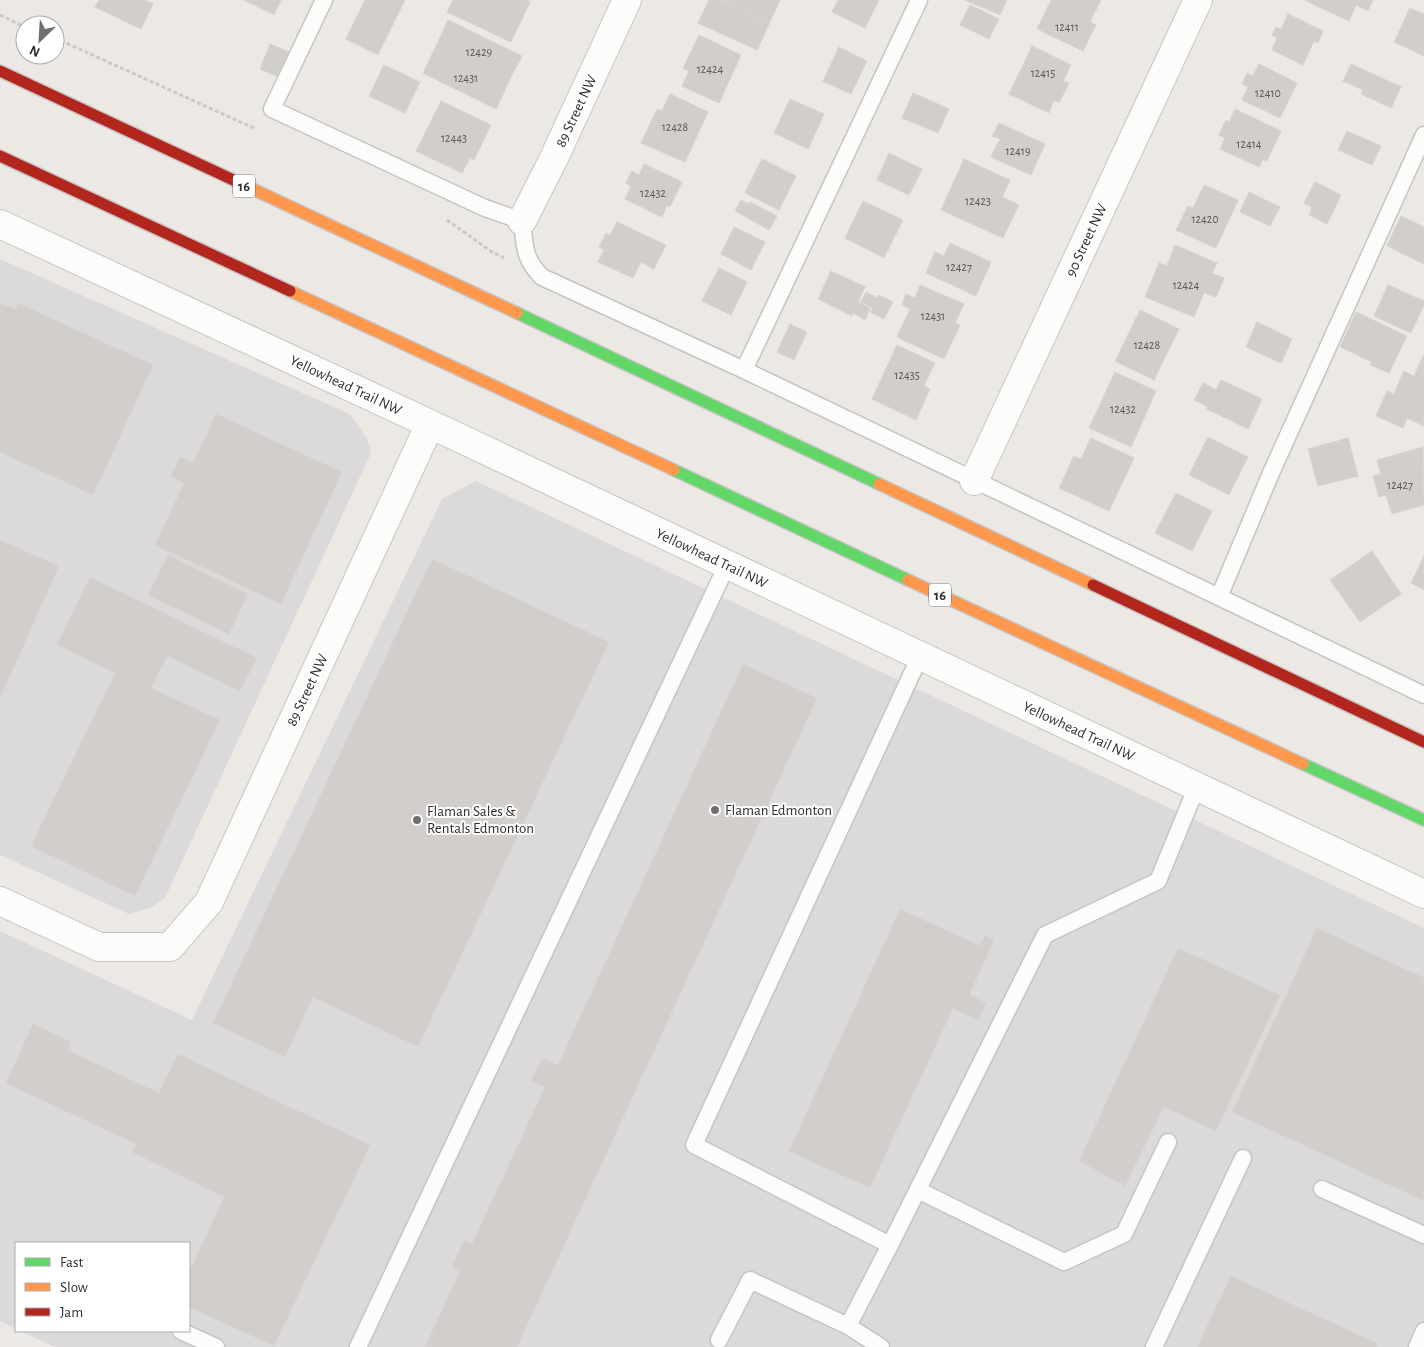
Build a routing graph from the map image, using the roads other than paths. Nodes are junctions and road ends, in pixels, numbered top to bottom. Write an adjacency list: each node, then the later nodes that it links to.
1 (324, 0): 8 (lane)
2 (628, 0): 8 (street, 89 Street NW)
3 (919, 0): 10 (lane)
4 (1198, 0): 12 (street, 90 Street NW)
5 (0, 72): 17 (highway, 16)
6 (1424, 134): 14 (lane)
7 (0, 156): 19 (highway, 16)
8 (522, 221): 10 (lane)
9 (0, 224): 11 (street, Yellowhead Trail NW)
10 (744, 370): 12 (lane)
11 (430, 424): 13 (street, Yellowhead Trail NW); 21 (street, 89 Street NW)
12 (974, 481): 14 (lane)
13 (727, 565): 15 (street, Yellowhead Trail NW); 33 (lane)
14 (1218, 597): 16 (lane)
15 (920, 656): 18 (street, Yellowhead Trail NW); 27 (lane)
16 (1424, 694)
17 (1424, 742)
18 (1197, 786): 20 (street, Yellowhead Trail NW); 25 (lane)
19 (1424, 820)
20 (1424, 894)
21 (0, 901)
22 (1168, 1142): 25 (lane)
23 (1243, 1158): 35 (lane)
24 (1322, 1189): 26 (lane)
25 (918, 1190): 27 (lane)
26 (1424, 1235)
27 (890, 1246): 28 (lane)
28 (848, 1326): 31 (lane); 34 (lane)
29 (1424, 1331): 36 (lane)
30 (183, 1332): 32 (lane)
31 (719, 1340)
32 (216, 1347)
33 (358, 1347)
34 (881, 1347)
35 (1154, 1347)
36 (1417, 1347)

